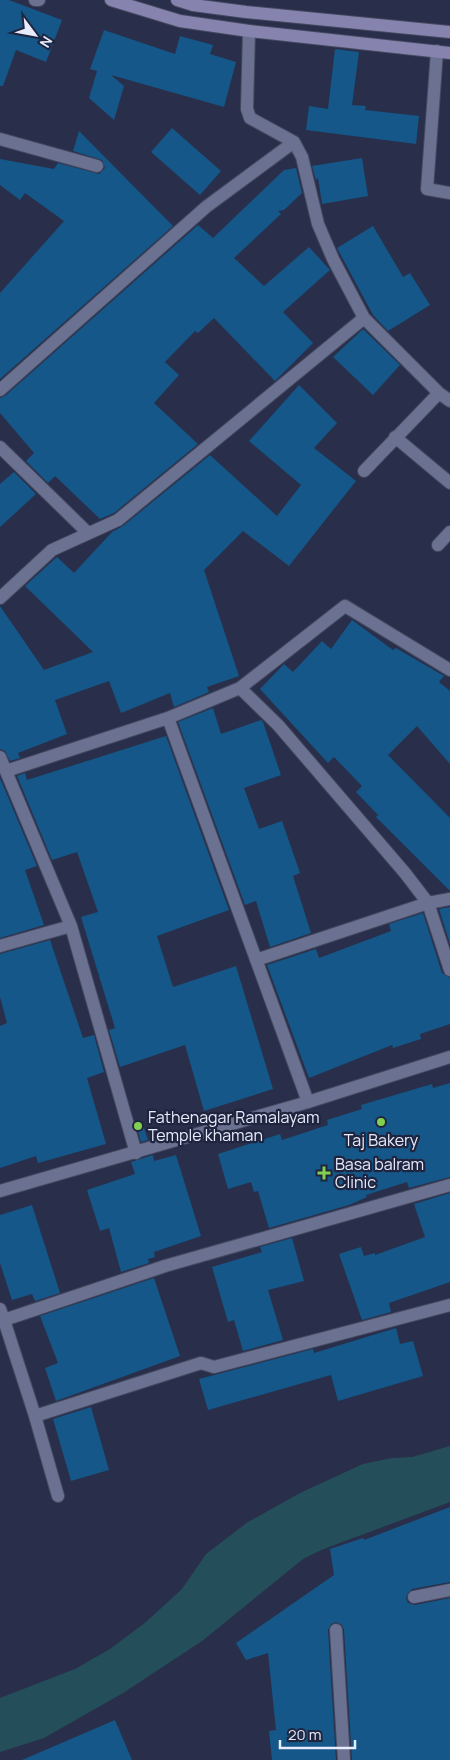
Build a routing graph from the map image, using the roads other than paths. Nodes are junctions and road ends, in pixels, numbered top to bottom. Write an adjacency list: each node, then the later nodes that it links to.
1 (35, 0): 2 (street)
2 (39, 0)
3 (111, 0): 5 (main road)
4 (176, 0): 6 (main road)
5 (249, 31): 7 (main road); 10 (street)
6 (450, 32)
7 (437, 51): 8 (main road); 12 (street)
8 (450, 53)
9 (0, 139): 11 (street)
10 (294, 142): 13 (street); 14 (street)
11 (97, 166)
12 (450, 193)
13 (364, 318): 15 (street); 22 (street)
14 (0, 390)
15 (439, 392): 16 (street); 17 (street)
16 (450, 400)
17 (395, 437): 19 (street); 20 (street)
18 (0, 447): 22 (street)
19 (364, 471)
20 (450, 483)
21 (450, 532): 23 (street)
22 (88, 533): 24 (street)
23 (438, 544)
24 (0, 598)
25 (450, 670): 26 (street)
26 (240, 688): 27 (street); 31 (street)
27 (168, 718): 29 (street); 34 (street)
28 (0, 757): 29 (street)
29 (6, 771): 32 (street)
30 (450, 899): 31 (street)
31 (428, 903): 34 (street); 35 (street)
32 (71, 926): 33 (street); 38 (street)
33 (0, 946)
34 (256, 960): 37 (street)
35 (450, 970)
36 (450, 1057): 37 (street)
37 (308, 1102): 38 (street)
38 (136, 1153): 40 (street)
39 (450, 1185): 42 (street)
40 (0, 1191)
41 (450, 1305): 43 (street)
42 (1, 1316): 43 (street)
43 (35, 1416): 44 (street)
44 (58, 1496)
45 (450, 1590): 46 (street)
46 (414, 1598)
47 (336, 1630): 48 (street)
48 (344, 1760)

